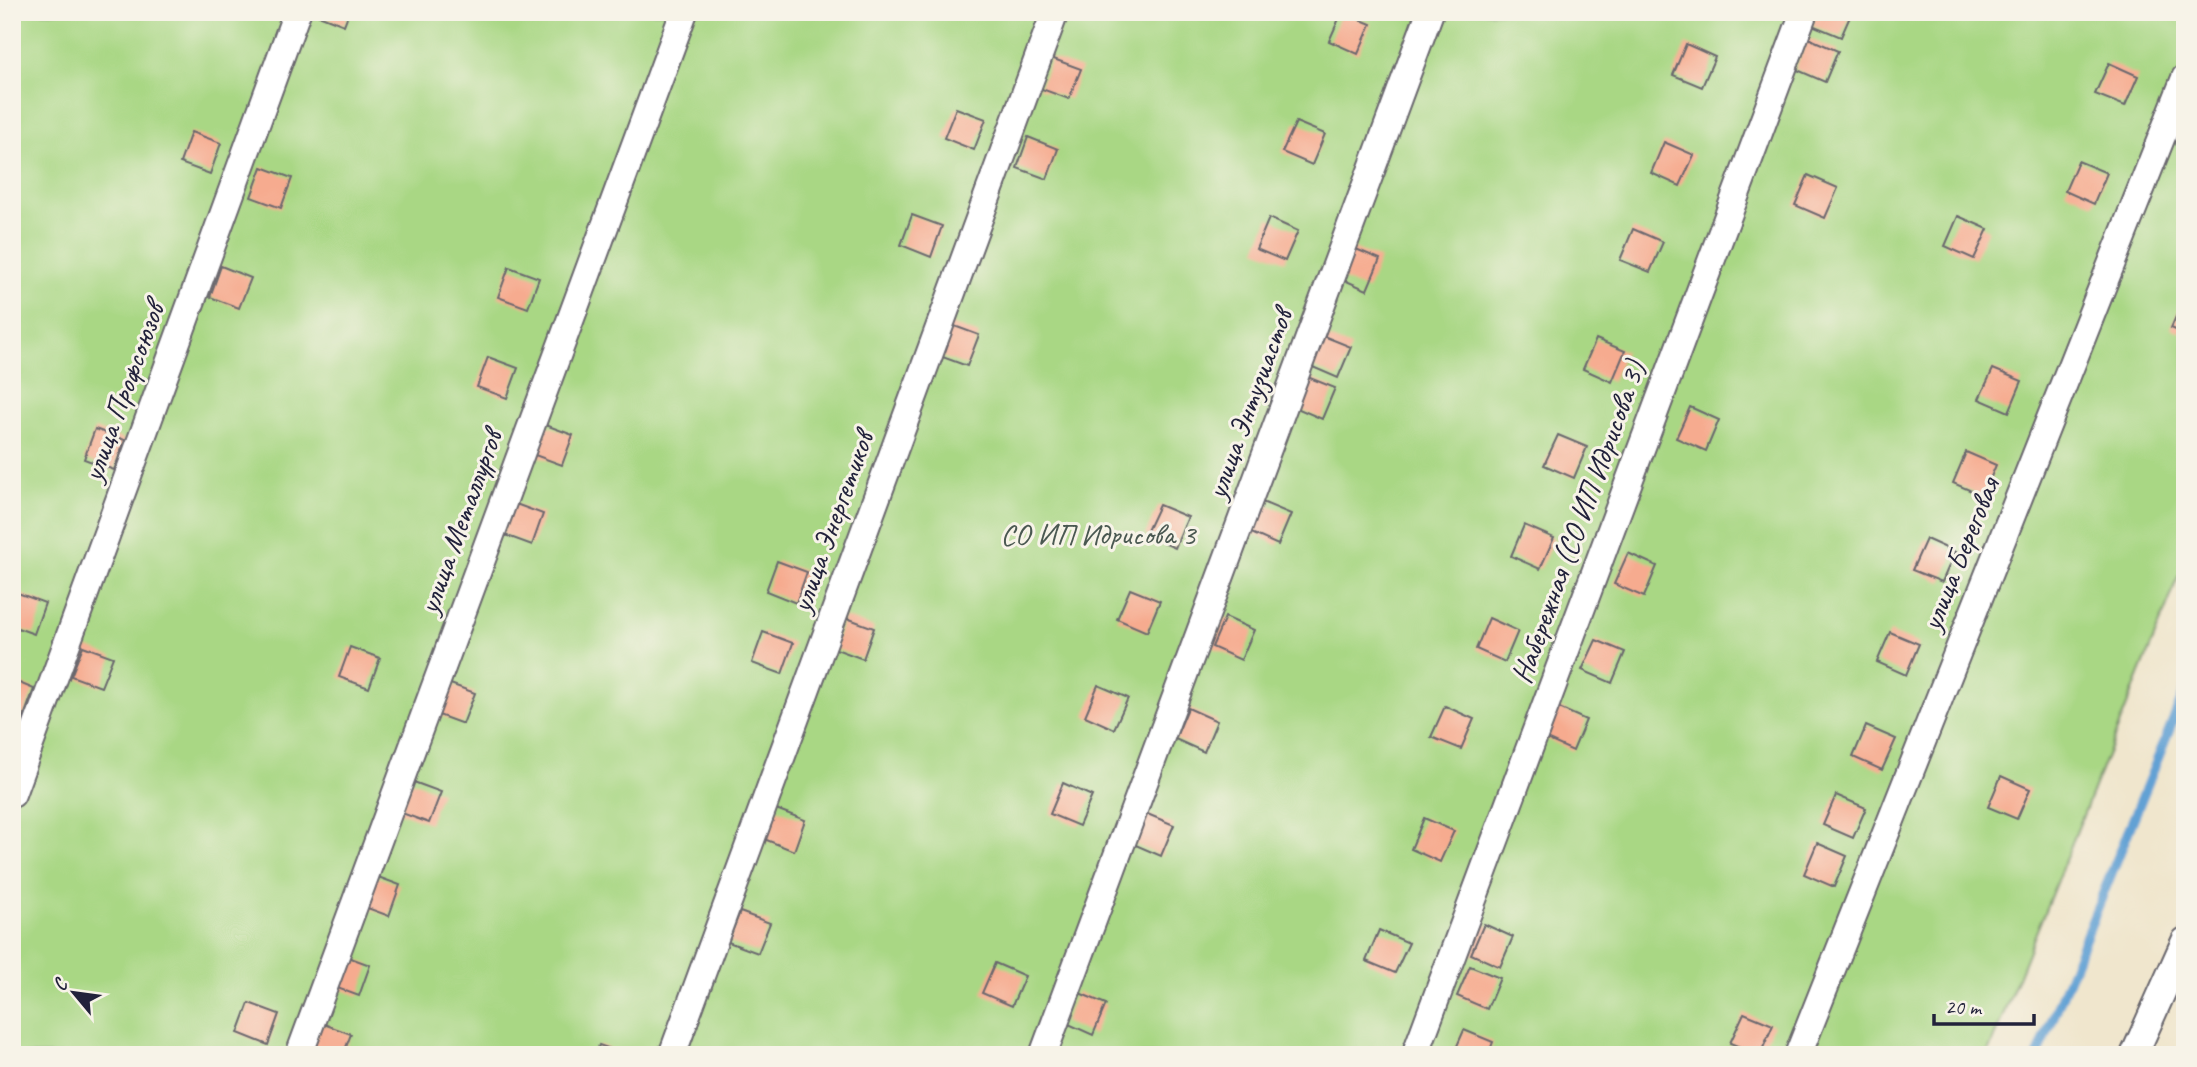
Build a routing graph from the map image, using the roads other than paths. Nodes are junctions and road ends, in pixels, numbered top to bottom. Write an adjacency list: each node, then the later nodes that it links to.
1 (297, 12): 7 (street, улица Профсоюзов)
2 (684, 12): 9 (street, улица Металлургов)
3 (1055, 12): 10 (street, улица Энергетиков)
4 (1430, 12): 11 (street, улица Энтузиастов)
5 (1804, 12): 12 (street, Набережная (СО ИП Идрисова 3))
6 (2185, 78): 13 (street, улица Береговая)
7 (12, 794)
8 (2185, 941): 14 (street)
9 (299, 1055)
10 (672, 1055)
11 (1043, 1055)
12 (1415, 1055)
13 (1798, 1055)
14 (2134, 1055)

